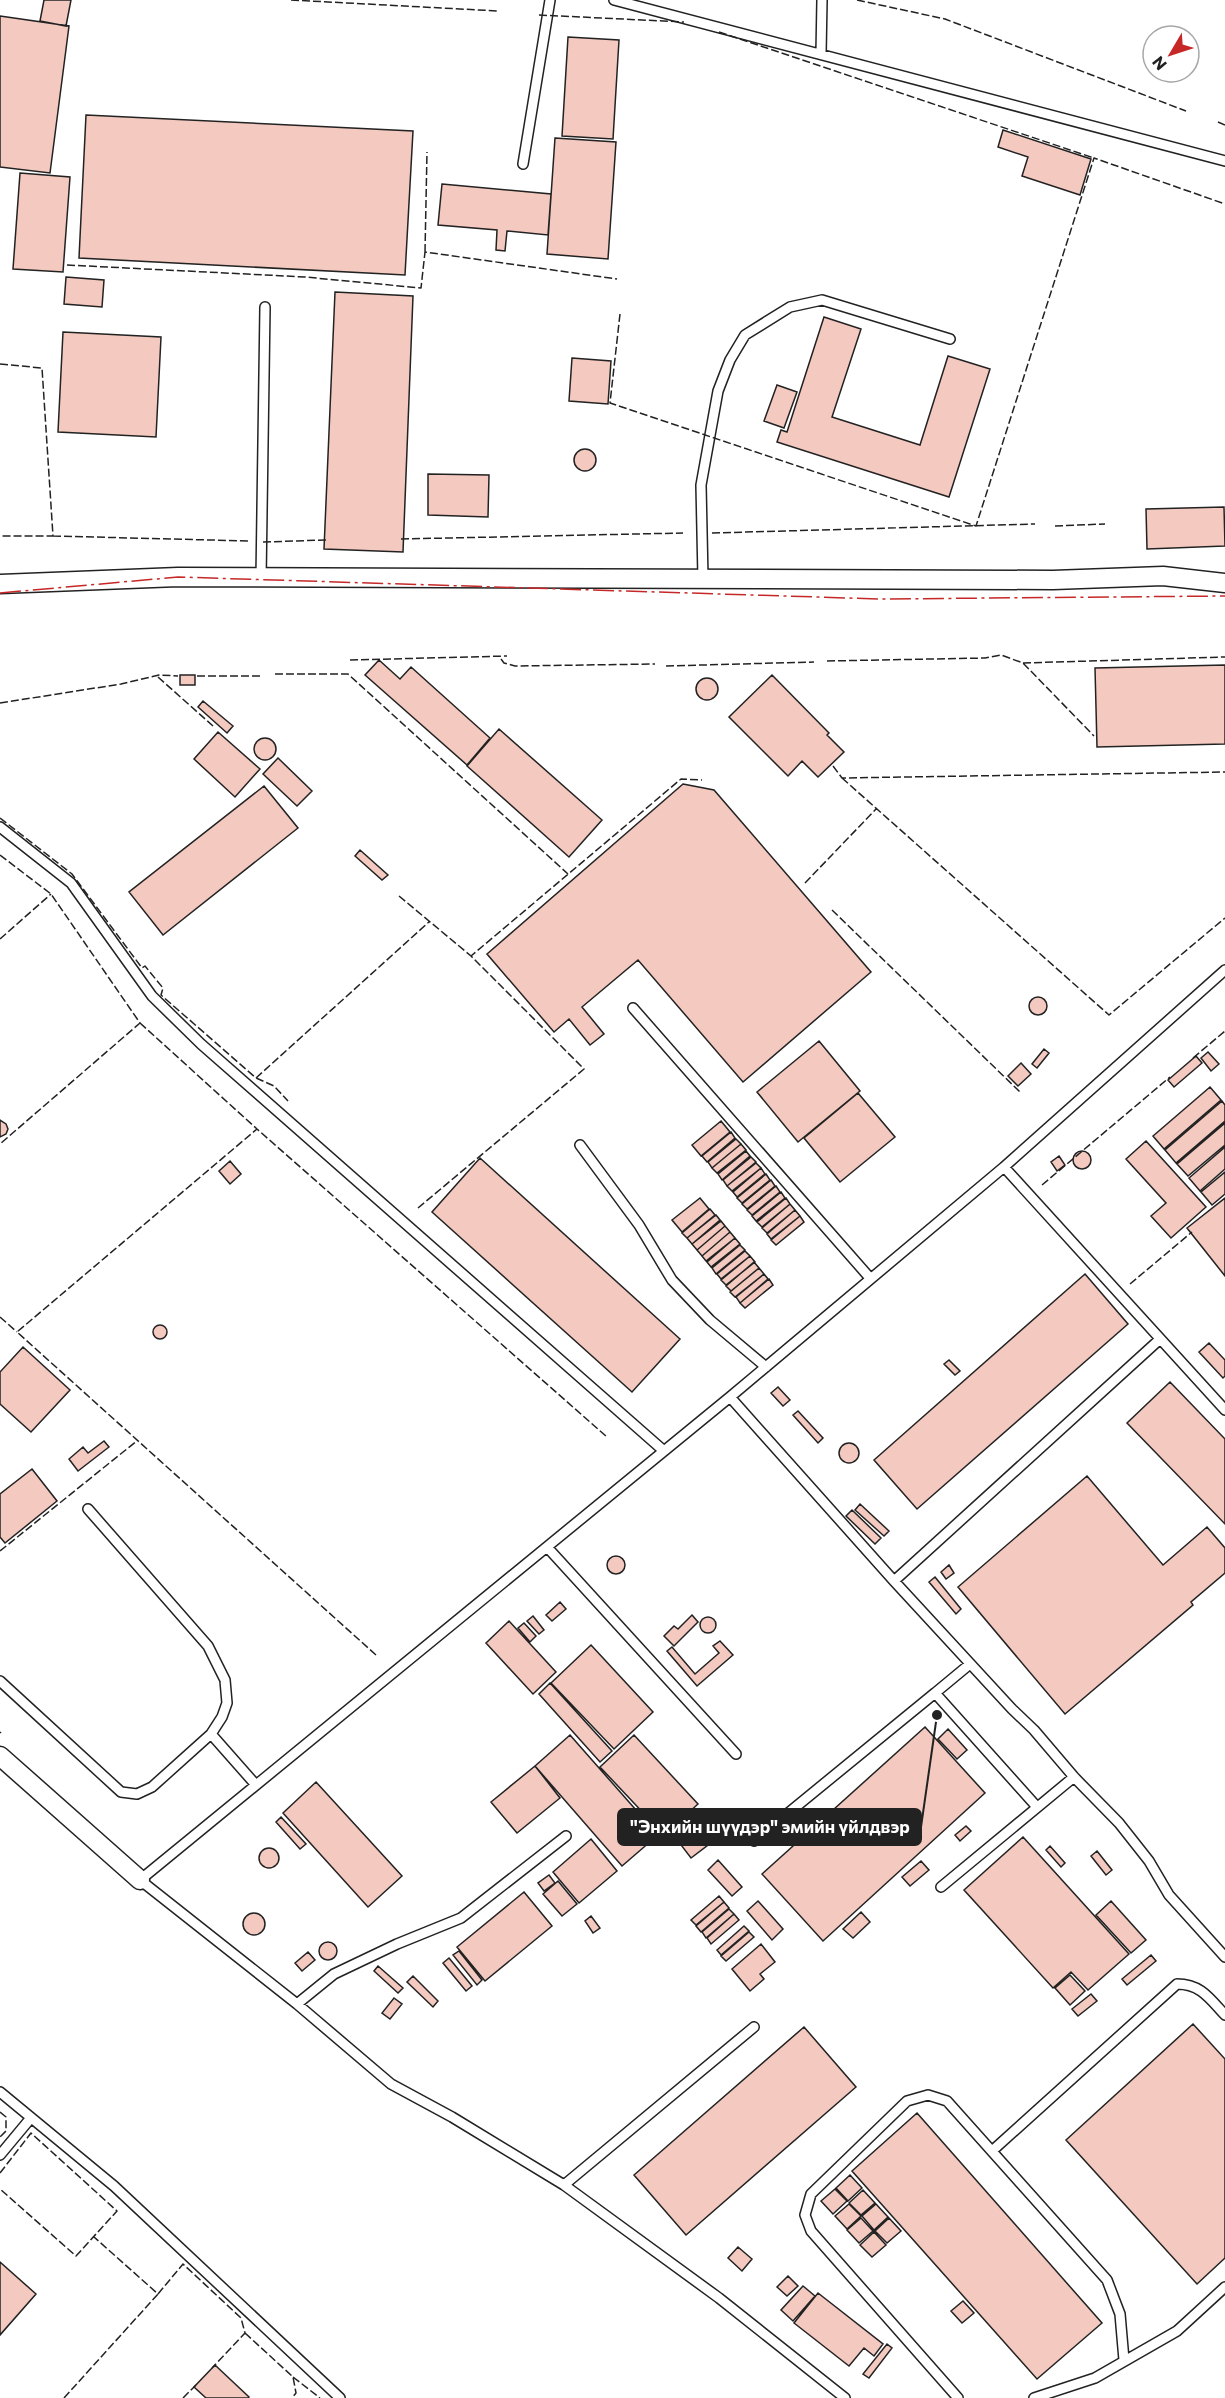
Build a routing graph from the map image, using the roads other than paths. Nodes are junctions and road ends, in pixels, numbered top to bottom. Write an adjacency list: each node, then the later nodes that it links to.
1 (550, 0): 6 (lane)
2 (614, 0): 4 (lane)
3 (822, 0): 4 (lane)
4 (821, 54): 5 (lane)
5 (1225, 160)
6 (523, 164)
7 (265, 307): 10 (lane)
8 (950, 339): 9 (lane)
9 (704, 578): 10 (street); 11 (street)
10 (261, 579): 12 (street)
11 (1225, 582)
12 (0, 584)
13 (0, 827): 23 (lane)
14 (1225, 970): 17 (lane)
15 (633, 1008): 18 (lane)
16 (580, 1145): 20 (lane)
17 (1004, 1167): 18 (lane); 19 (lane)
18 (870, 1278): 20 (lane)
19 (1159, 1340): 22 (lane); 26 (lane)
20 (766, 1367): 21 (lane)
21 (730, 1397): 23 (lane); 26 (lane)
22 (1225, 1410)
23 (664, 1451): 25 (lane)
24 (88, 1509): 30 (lane)
25 (547, 1547): 31 (lane); 34 (lane)
26 (894, 1581): 27 (lane)
27 (970, 1664): 29 (lane); 33 (lane)
28 (0, 1681): 30 (lane)
29 (935, 1693): 35 (lane); 37 (lane)
30 (211, 1734): 34 (lane)
31 (736, 1754)
32 (0, 1756): 38 (street)
33 (1074, 1777): 35 (lane); 40 (lane)
34 (256, 1785): 38 (lane)
35 (1037, 1807): 39 (lane)
36 (566, 1836): 41 (lane)
37 (754, 1841)
38 (140, 1880): 41 (lane)
39 (941, 1887)
40 (1225, 1957)
41 (297, 2004): 48 (lane)
42 (1225, 2015): 46 (lane)
43 (754, 2027): 48 (lane)
44 (0, 2092): 45 (lane)
45 (30, 2119): 47 (lane); 51 (lane)
46 (993, 2151): 50 (lane); 53 (lane)
47 (0, 2155)
48 (564, 2185): 52 (lane)
49 (1225, 2287): 50 (lane)
50 (1124, 2360): 54 (lane)
51 (340, 2398)
52 (845, 2398)
53 (958, 2398)
54 (1034, 2398)

